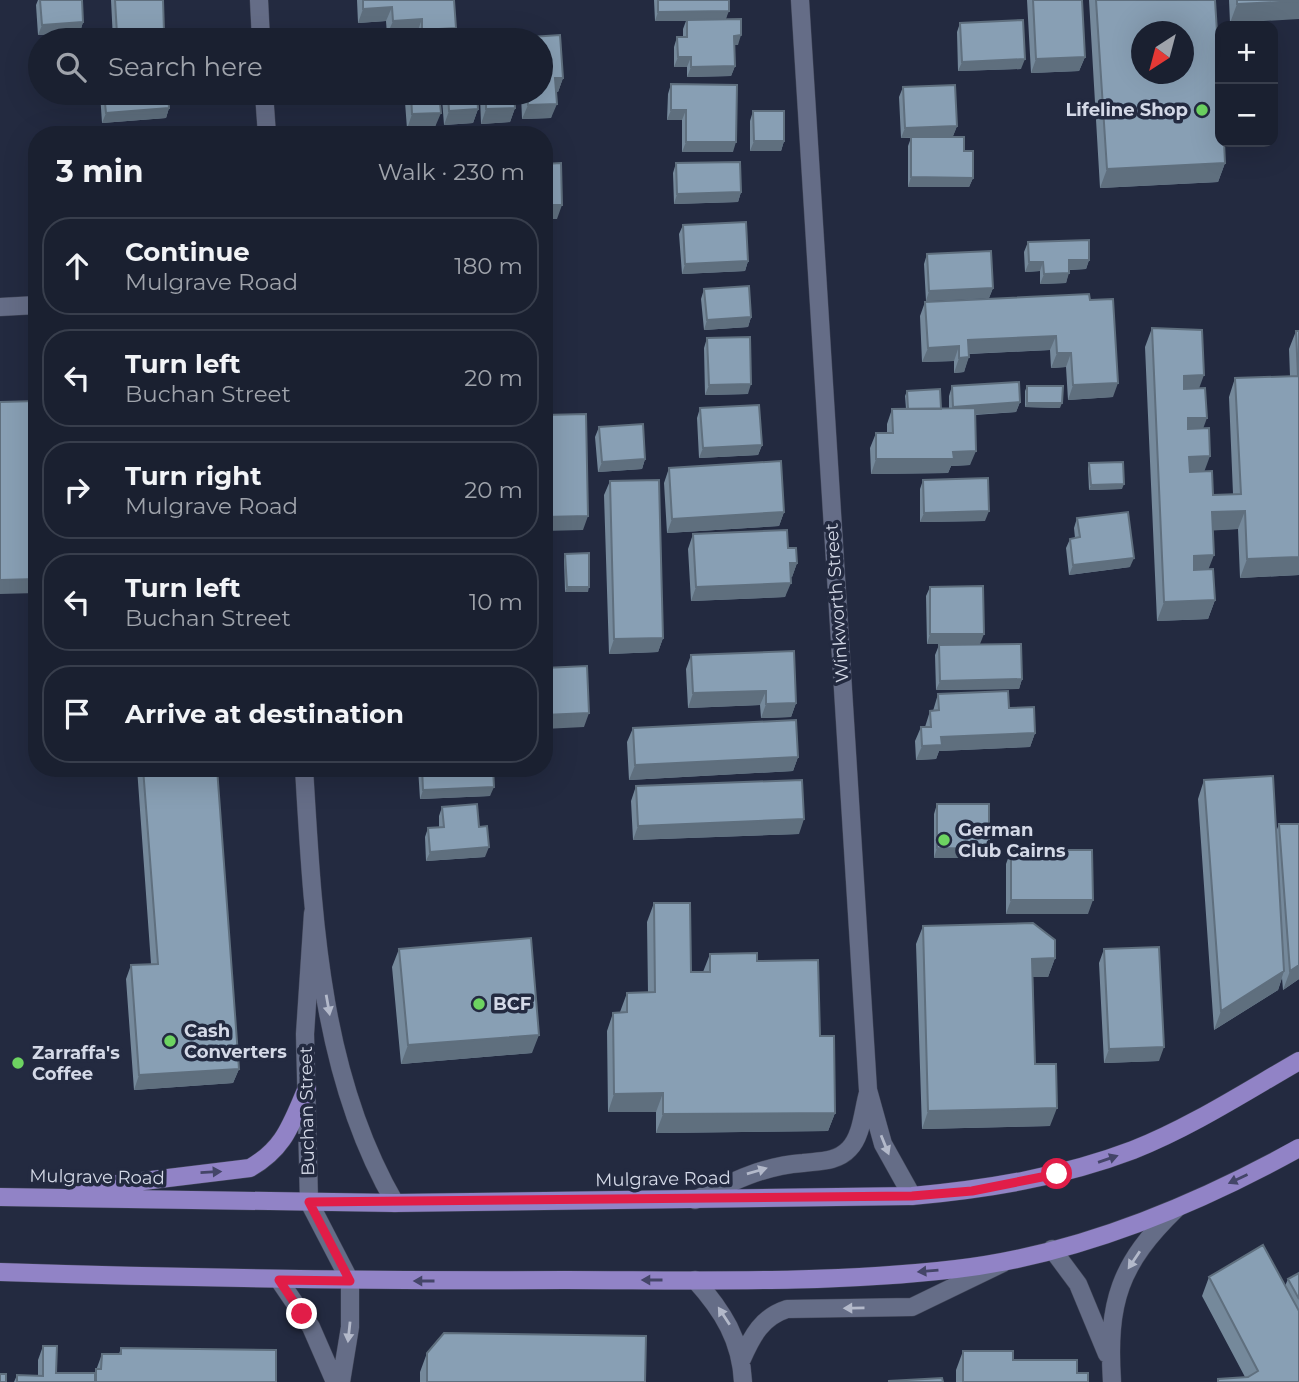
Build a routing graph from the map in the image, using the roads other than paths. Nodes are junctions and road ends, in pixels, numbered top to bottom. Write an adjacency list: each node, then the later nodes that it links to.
1 (259, 0): 3 (street)
2 (800, 0): 12 (street, Winkworth Street)
3 (260, 28)
4 (265, 105): 5 (street)
5 (266, 126)
6 (28, 305): 7 (street)
7 (0, 307)
8 (305, 777): 9 (street, Buchan Street)
9 (313, 913): 11 (street, Buchan Street); 19 (street, Buchan Street, one-way to 19)
10 (1299, 1061): 15 (main road, Mulgrave Road, one-way to 10)
11 (307, 1088): 16 (main road, one-way to 11); 18 (street, Buchan Street)
12 (868, 1090): 15 (street, Winkworth Street, one-way to 15); 17 (street, one-way to 12)
13 (1299, 1148): 20 (main road, one-way to 20)
14 (0, 1196): 16 (main road, Mulgrave Road)
15 (912, 1196): 17 (main road, Mulgrave Road)
16 (22, 1197): 18 (main road, Mulgrave Road)
17 (695, 1200): 19 (main road, Mulgrave Road)
18 (309, 1202): 19 (main road, Mulgrave Road); 26 (street, Buchan Street)
19 (395, 1203)
20 (1177, 1208): 21 (main road); 28 (street, one-way to 28)
21 (1052, 1249): 22 (main road); 28 (street)
22 (1010, 1259): 25 (main road, one-way to 25); 27 (street, one-way to 27)
23 (0, 1272): 24 (main road)
24 (279, 1280): 26 (main road); 29 (street)
25 (695, 1280): 26 (main road, one-way to 26); 27 (street, one-way to 25)
26 (350, 1281): 30 (street, Buchan Street, one-way to 30)
27 (742, 1359): 31 (street)
28 (1111, 1364): 32 (street)
29 (335, 1382)
30 (341, 1382)
31 (743, 1382)
32 (1112, 1382)

